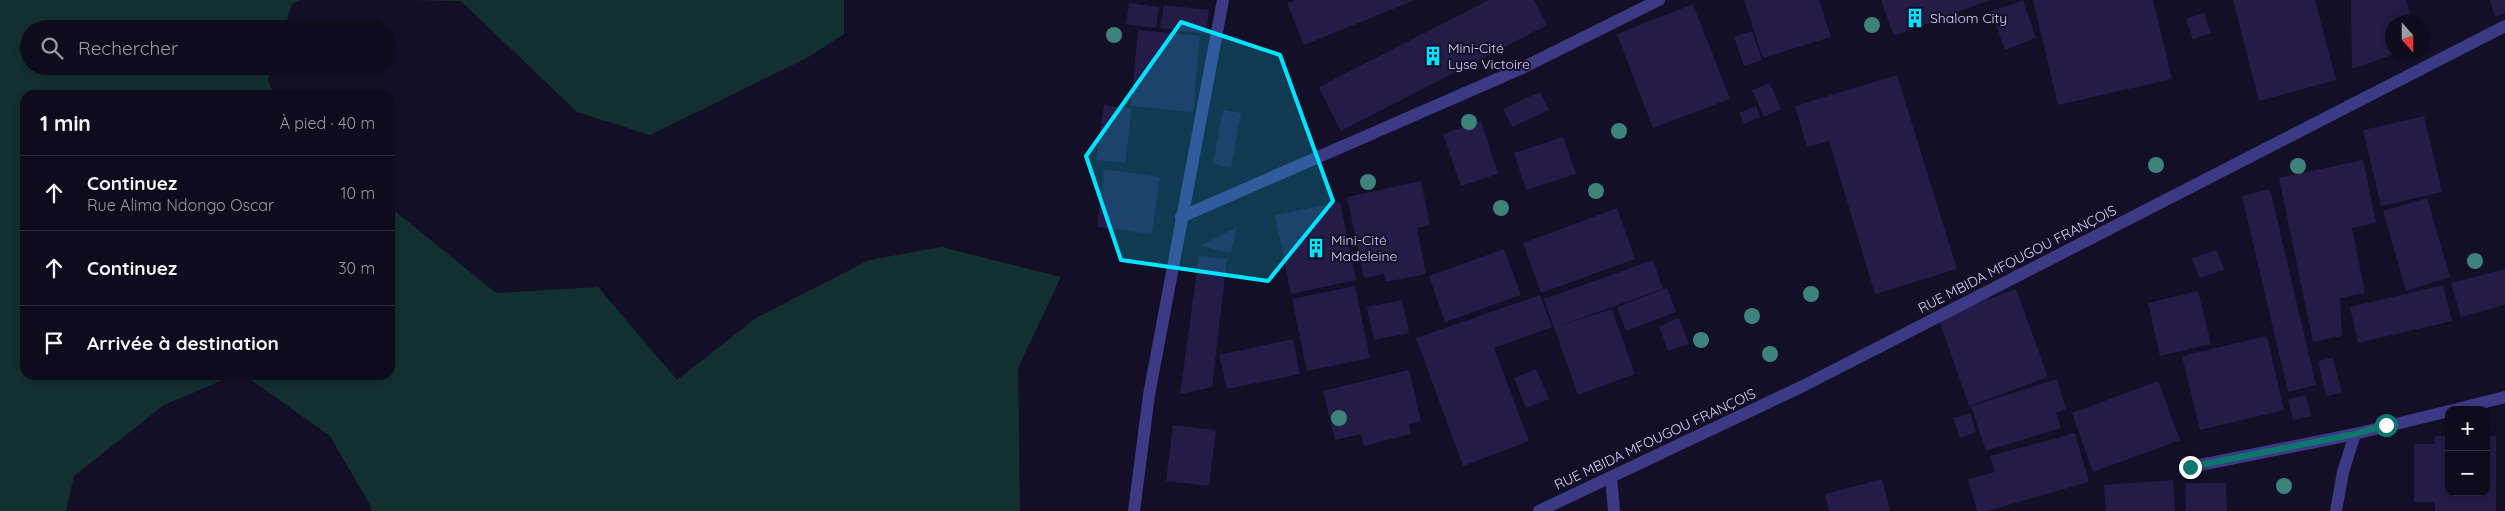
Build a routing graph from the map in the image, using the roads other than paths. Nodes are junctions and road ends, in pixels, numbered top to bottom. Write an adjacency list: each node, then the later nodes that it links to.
1 (1223, 0): 4 (street)
2 (1659, 0): 4 (street)
3 (2505, 26): 10 (street, RUE MBIDA MFOUGOU FRANÇOIS)
4 (1181, 217): 11 (street)
5 (2505, 398): 6 (street)
6 (2470, 406)
7 (2445, 412): 8 (street)
8 (2355, 434): 9 (street); 14 (street)
9 (2190, 467)
10 (1611, 477): 12 (street, RUE MBIDA MFOUGOU FRANÇOIS); 13 (street)
11 (1134, 511)
12 (1539, 511)
13 (1614, 511)
14 (2336, 511)

